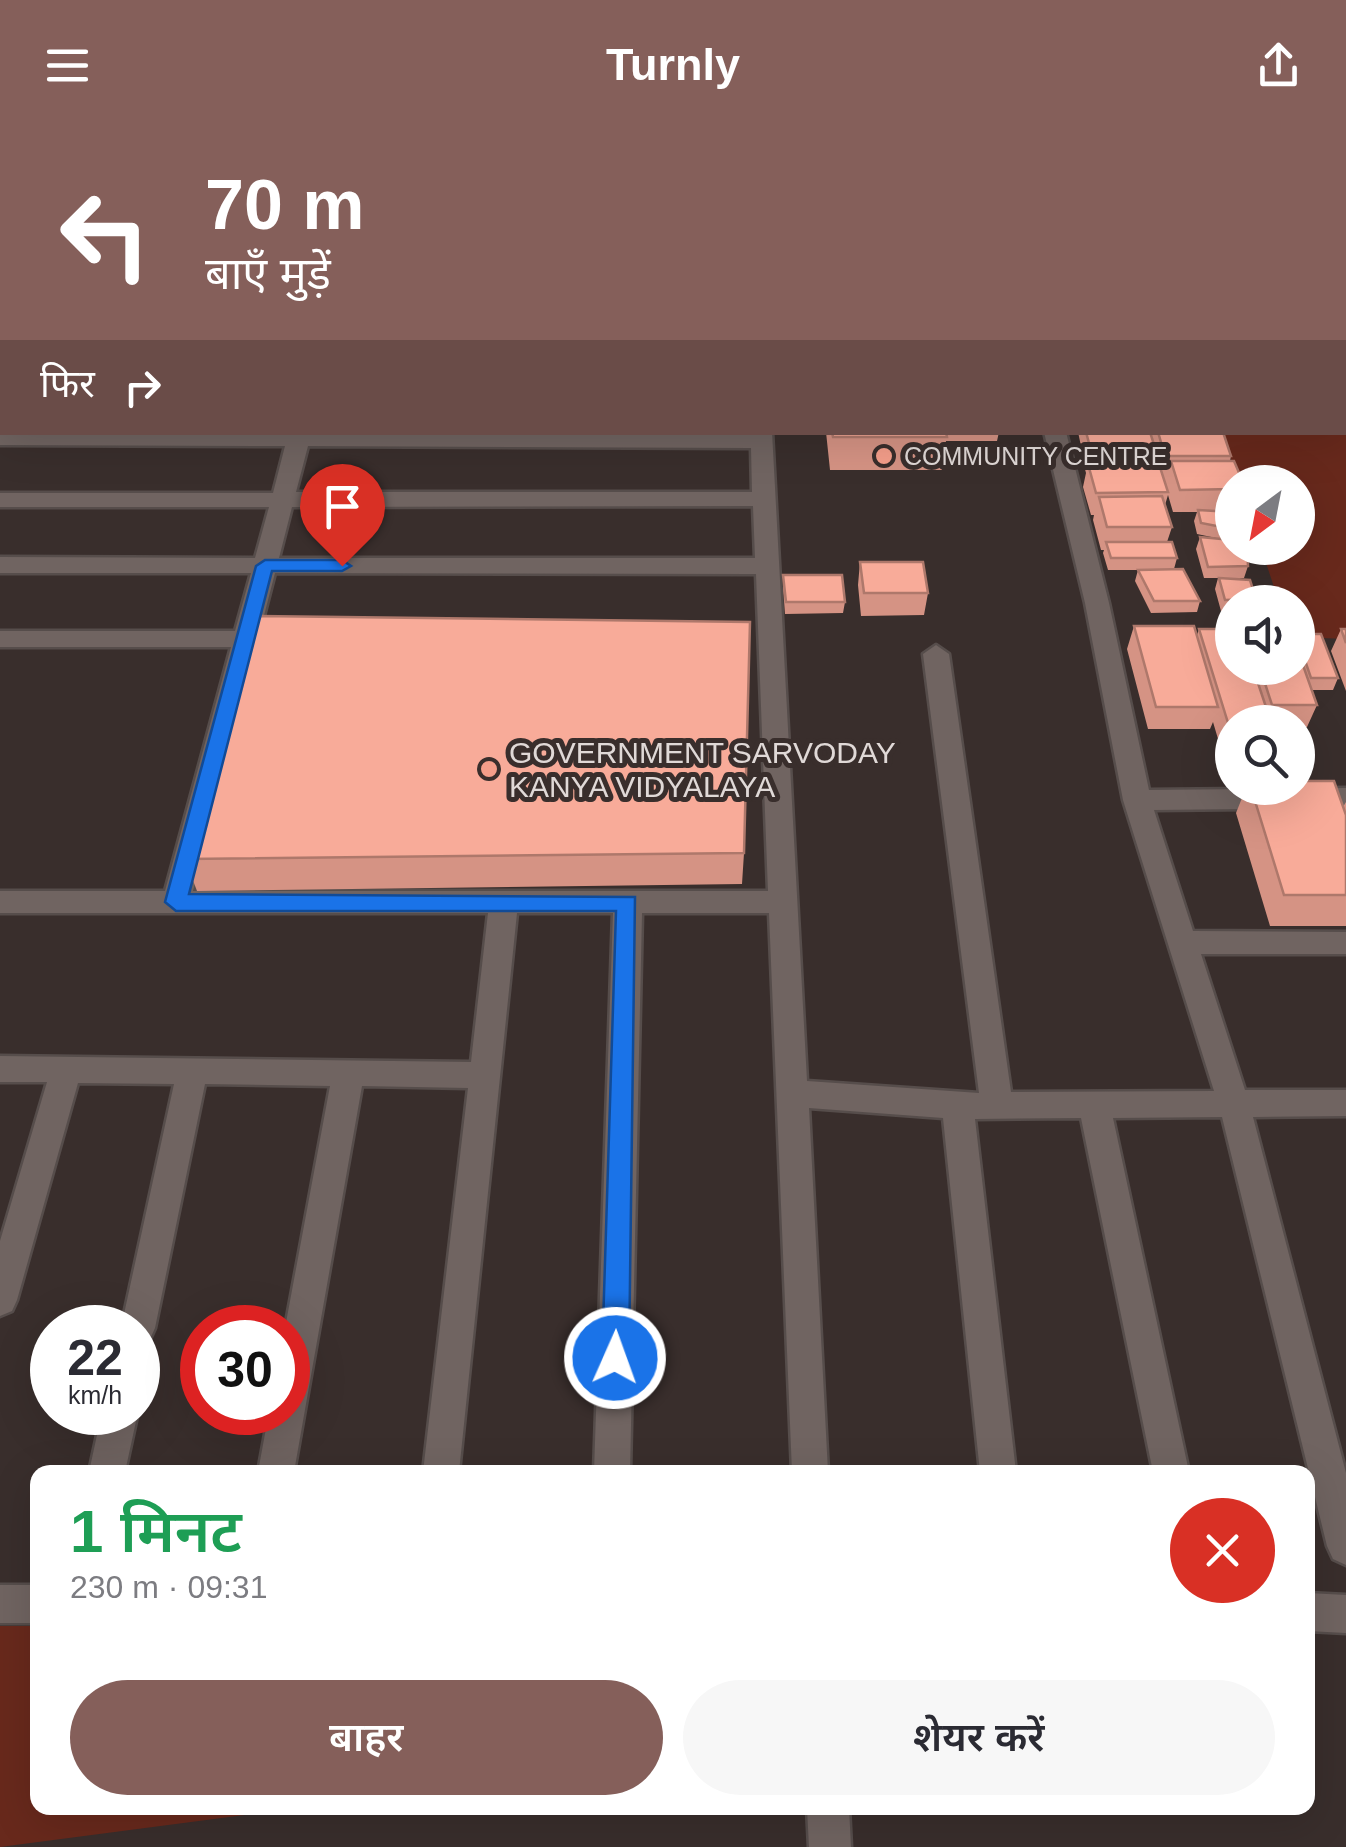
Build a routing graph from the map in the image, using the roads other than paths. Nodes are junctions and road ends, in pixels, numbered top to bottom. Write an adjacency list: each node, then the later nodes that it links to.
1 (1056, 435): 16 (street)
2 (299, 436): 3 (street); 4 (street); 7 (street)
3 (762, 437): 5 (street)
4 (0, 438)
5 (764, 499): 7 (street); 10 (street)
6 (0, 500): 7 (street)
7 (282, 500): 9 (street)
8 (0, 565): 9 (street)
9 (265, 566): 10 (street); 12 (street)
10 (767, 566): 19 (street)
11 (0, 639): 12 (street)
12 (245, 639): 13 (street); 18 (street)
13 (323, 639)
14 (936, 654): 33 (street)
15 (1346, 798): 16 (street)
16 (1136, 800): 22 (street)
17 (0, 902): 18 (street)
18 (176, 902): 20 (street)
19 (782, 902): 21 (street); 29 (street)
20 (504, 903): 21 (street); 28 (street)
21 (628, 903): 43 (street)
22 (1181, 942): 23 (street); 34 (street)
23 (1346, 943)
24 (0, 1069): 25 (street)
25 (64, 1073): 26 (street); 35 (street)
26 (192, 1073): 27 (street); 36 (street)
27 (348, 1075): 28 (street); 37 (street)
28 (488, 1075): 42 (street)
29 (790, 1093): 32 (street); 44 (street)
30 (1346, 1103): 34 (street)
31 (1094, 1105): 33 (street); 34 (street); 46 (street)
32 (958, 1106): 33 (street); 45 (street)
33 (998, 1106)
34 (1234, 1108): 47 (street)
35 (0, 1300)
36 (143, 1305)
37 (306, 1305)
38 (115, 1435): 40 (street)
39 (283, 1435): 41 (street)
40 (109, 1465)
41 (277, 1465)
42 (442, 1465)
43 (612, 1465)
44 (810, 1465)
45 (997, 1465)
46 (1169, 1465)
47 (1346, 1546)
48 (0, 1604): 49 (street)
49 (30, 1604)
50 (1315, 1612): 51 (street)
51 (1346, 1614)
52 (828, 1815): 53 (street)
53 (830, 1847)

